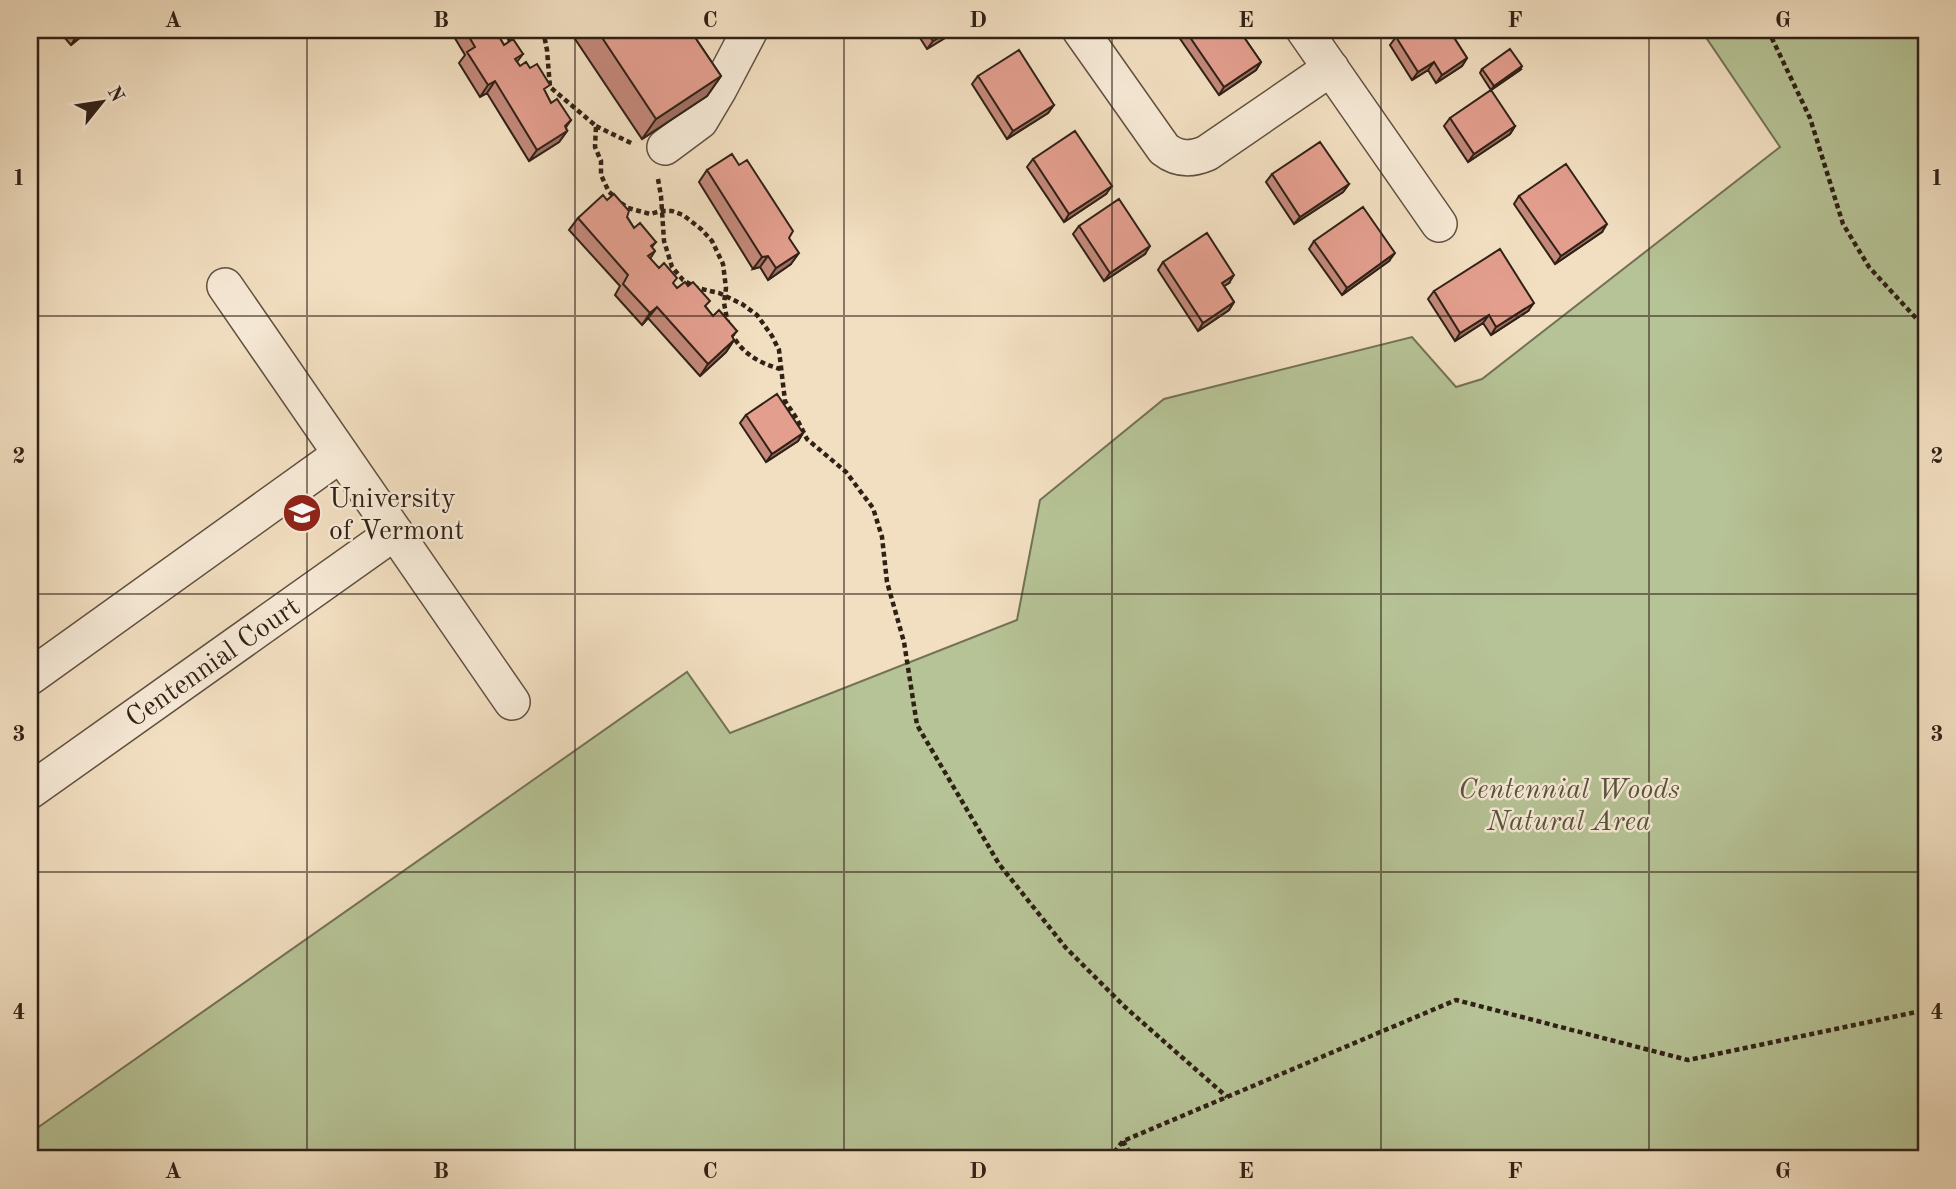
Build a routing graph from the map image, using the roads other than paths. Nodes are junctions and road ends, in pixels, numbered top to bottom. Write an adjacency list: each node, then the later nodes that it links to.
1 (750, 30): 5 (street)
2 (1080, 30): 4 (street)
3 (1304, 30): 4 (street)
4 (1331, 68): 6 (street)
5 (654, 157)
6 (1439, 225)
7 (225, 286): 8 (street)
8 (341, 454): 9 (street); 10 (street)
9 (395, 532): 11 (street); 12 (street, Centennial Court)
10 (30, 677)
11 (512, 702)
12 (30, 791)

